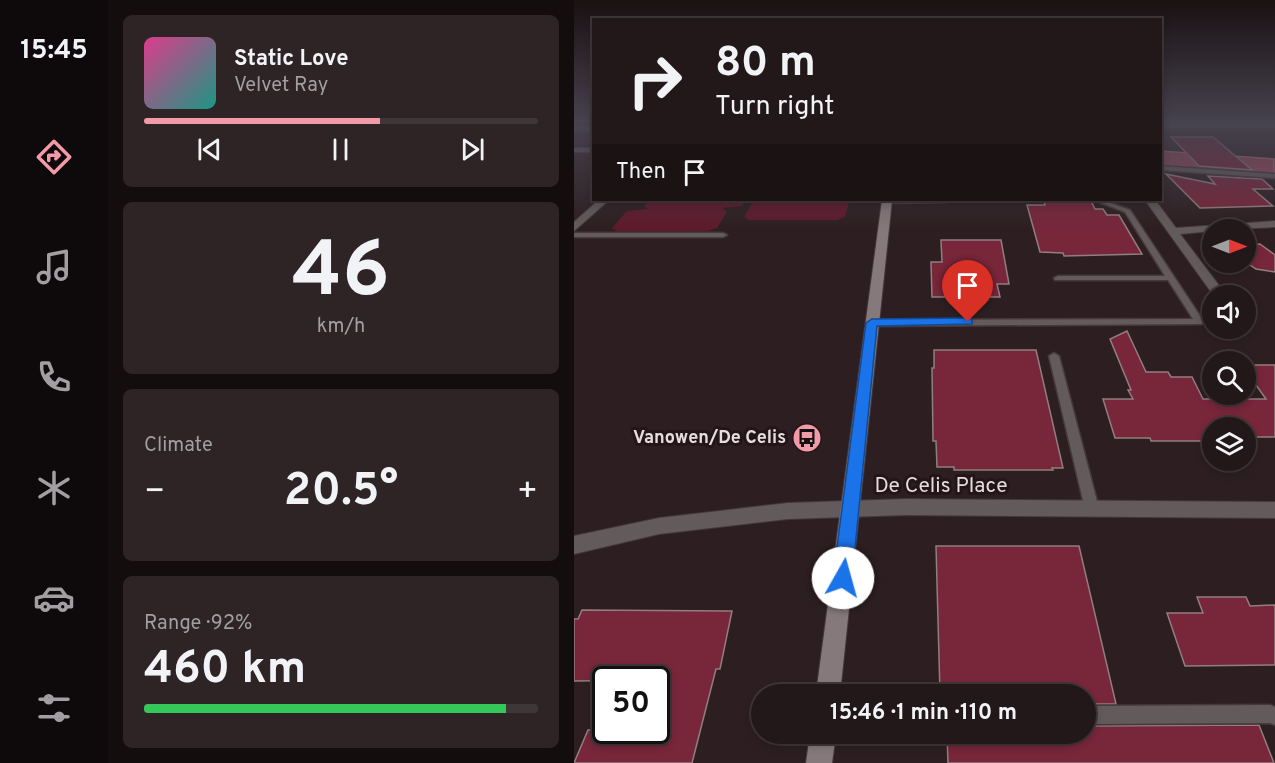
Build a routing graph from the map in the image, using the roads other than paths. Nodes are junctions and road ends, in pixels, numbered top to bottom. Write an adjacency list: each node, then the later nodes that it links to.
1 (1162, 168): 2 (lane)
2 (1274, 176)
3 (603, 201): 7 (street)
4 (887, 201): 15 (main road)
5 (1100, 201): 13 (lane)
6 (1151, 201): 9 (street)
7 (576, 224)
8 (1274, 224): 9 (street)
9 (1173, 231): 14 (street)
10 (574, 235): 11 (lane)
11 (723, 235)
12 (1058, 278): 13 (lane)
13 (1171, 278): 15 (lane)
14 (1213, 285)
15 (872, 323): 17 (main road)
16 (1054, 356): 18 (lane)
17 (852, 509): 18 (street, De Celis Place); 20 (street, De Celis Place); 21 (main road)
18 (1092, 509): 19 (street, De Celis Place)
19 (1274, 510)
20 (574, 545)
21 (829, 684)
22 (1096, 715): 23 (lane)
23 (1274, 716)
24 (822, 744): 25 (main road)
25 (819, 763)

